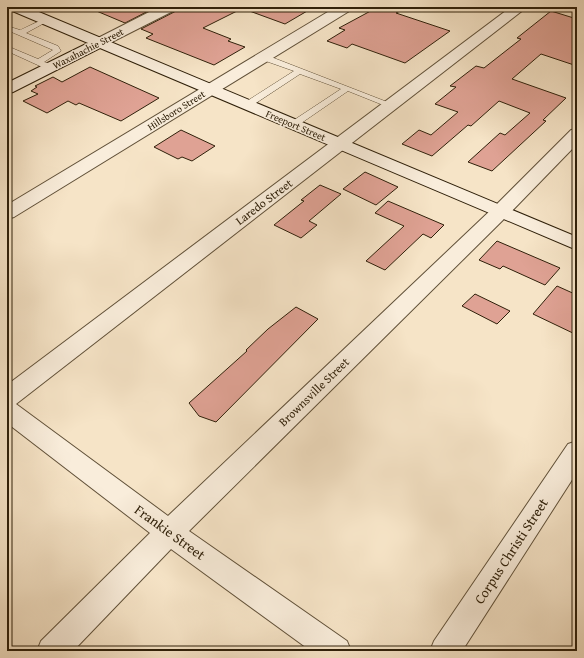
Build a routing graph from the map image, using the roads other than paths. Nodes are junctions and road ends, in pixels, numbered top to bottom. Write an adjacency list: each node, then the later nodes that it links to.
1 (15, 7): 5 (street, Freeport Street)
2 (170, 7): 7 (street, Waxahachie Street)
3 (346, 7): 10 (street, Hillsboro Street)
4 (520, 7): 17 (street, Laredo Street)
5 (46, 20): 6 (lane); 7 (street, Freeport Street)
6 (15, 32): 11 (lane)
7 (99, 43): 11 (street, Waxahachie Street); 14 (street, Freeport Street)
8 (9, 46): 9 (lane); 11 (lane)
9 (20, 46)
10 (263, 57): 12 (lane); 14 (street, Hillsboro Street)
11 (44, 65): 13 (street, Waxahachie Street)
12 (299, 71): 15 (lane); 16 (lane)
13 (7, 89)
14 (210, 89): 16 (street, Freeport Street); 22 (street, Hillsboro Street)
15 (346, 89): 17 (lane); 18 (lane)
16 (247, 105): 18 (street, Freeport Street)
17 (391, 105): 20 (street, Laredo Street)
18 (294, 124): 20 (street, Freeport Street)
19 (577, 134): 21 (street, Brownsville Street)
20 (340, 144): 21 (street, Freeport Street); 24 (street, Laredo Street)
21 (500, 212): 23 (street, Freeport Street); 27 (street, Brownsville Street)
22 (7, 214)
23 (577, 244)
24 (7, 398)
25 (7, 410): 27 (street, Frankie Street)
26 (577, 451): 30 (street, Corpus Christi Street)
27 (169, 532): 28 (street, Brownsville Street); 29 (street, Frankie Street)
28 (52, 651)
29 (336, 651)
30 (445, 651)

